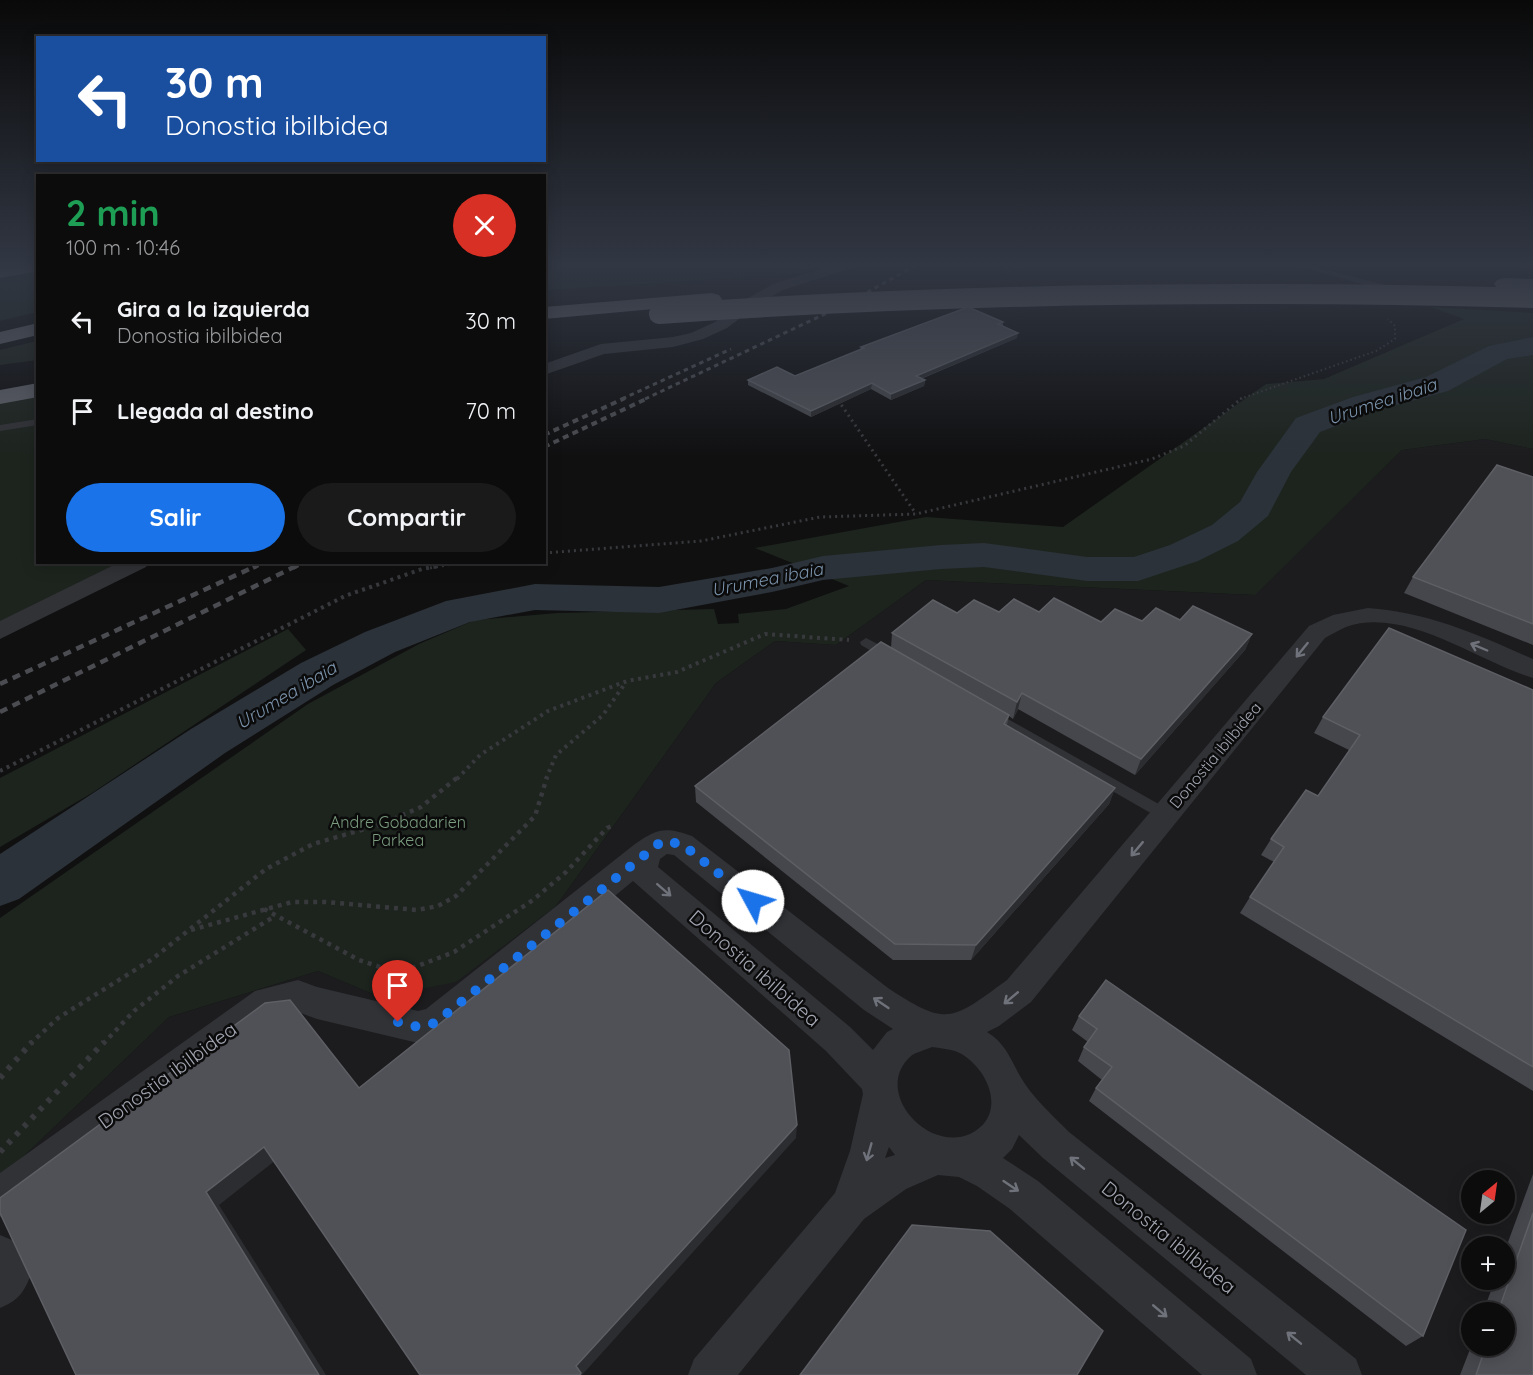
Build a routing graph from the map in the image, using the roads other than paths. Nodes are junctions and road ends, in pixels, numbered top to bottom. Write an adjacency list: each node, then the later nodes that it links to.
1 (714, 328): 4 (street)
2 (36, 329): 3 (highway)
3 (0, 338)
4 (546, 369)
5 (36, 371): 6 (highway)
6 (5, 380): 7 (highway)
7 (36, 381)
8 (36, 390): 9 (highway)
9 (0, 397)
10 (36, 422): 11 (lane)
11 (0, 428)
12 (134, 564): 13 (street)
13 (0, 631)
14 (866, 642): 15 (lane)
15 (907, 666)
16 (1533, 669): 18 (street, Donostia ibilbidea, one-way to 18)
17 (979, 707): 18 (lane)
18 (1166, 815): 20 (street, Donostia ibilbidea, one-way to 20)
19 (646, 853): 20 (street, Donostia ibilbidea, one-way to 19); 21 (street, Donostia ibilbidea, one-way to 21); 24 (street, Donostia ibilbidea)
20 (940, 1031): 21 (street); 22 (street)
21 (880, 1089): 23 (street); 25 (street, one-way to 25)
22 (1008, 1089): 23 (street); 30 (street, Donostia ibilbidea, one-way to 22)
23 (948, 1157): 25 (street); 29 (street, one-way to 29)
24 (0, 1197)
25 (850, 1205): 28 (street)
26 (0, 1255): 27 (street)
27 (0, 1287)
28 (710, 1375)
29 (1236, 1375)
30 (1340, 1375)

